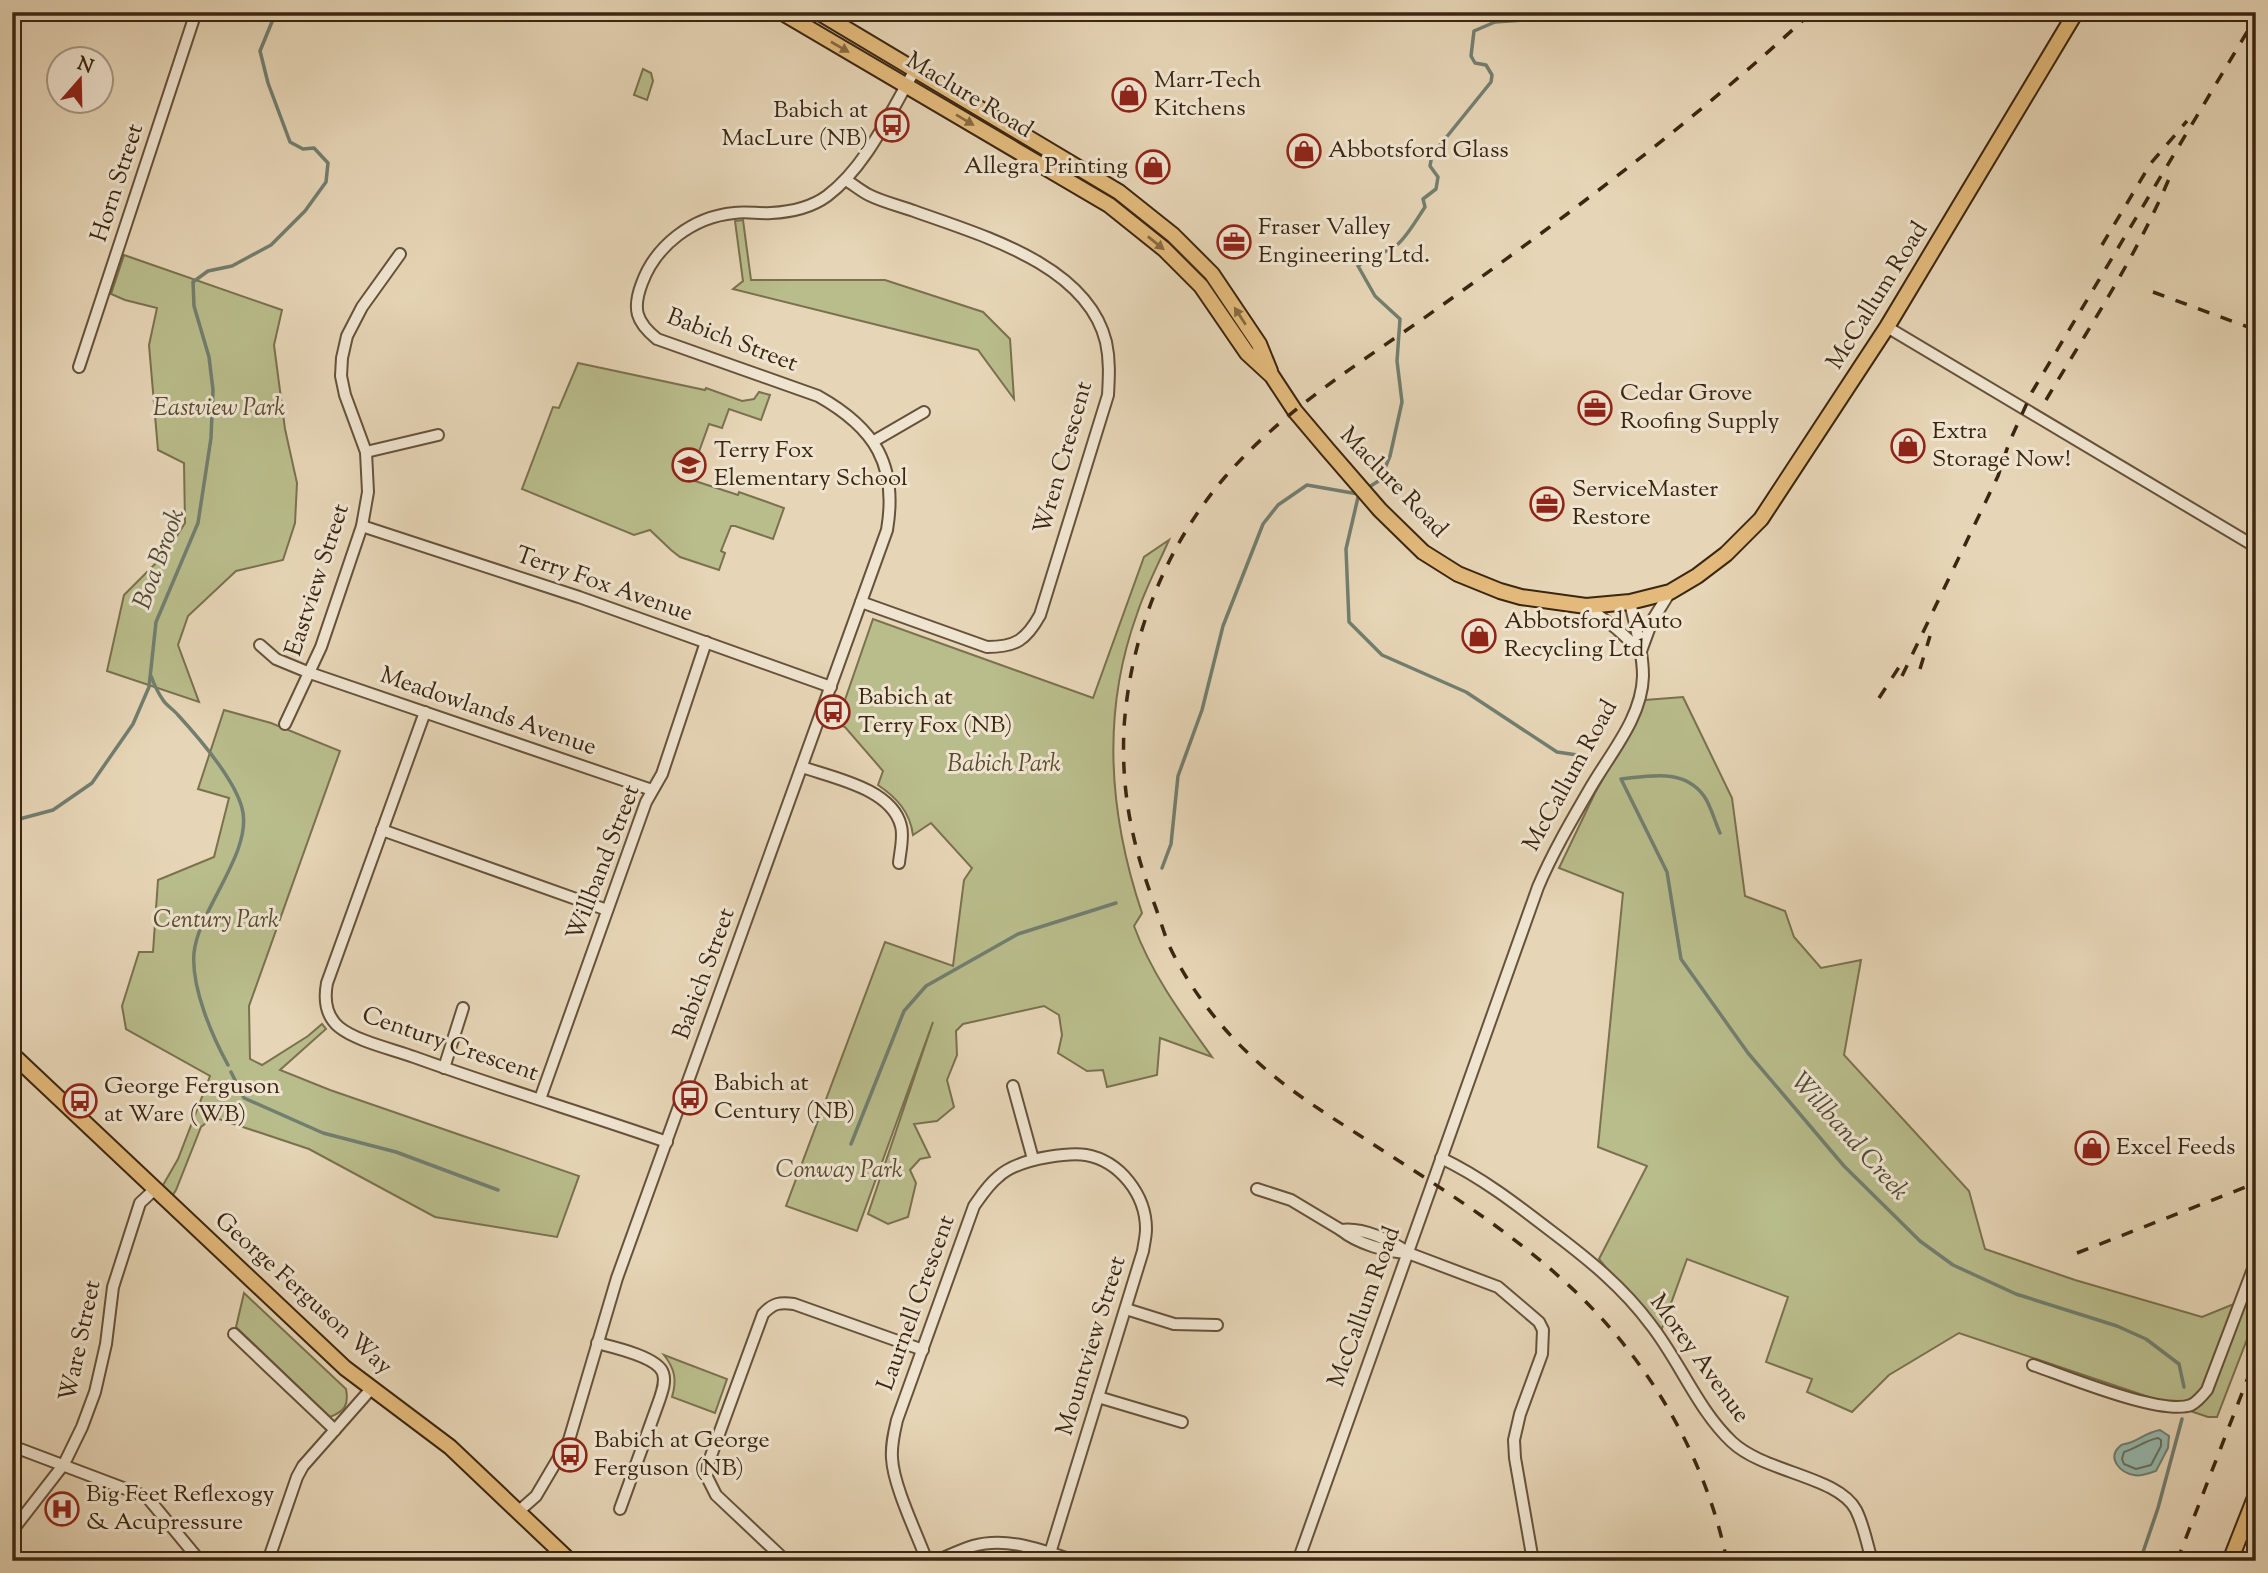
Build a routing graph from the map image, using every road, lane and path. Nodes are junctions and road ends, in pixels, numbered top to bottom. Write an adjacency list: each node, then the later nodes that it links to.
1 (196, 12): 10 (street, Horn Street)
2 (781, 12): 6 (main road, Maclure Road, one-way to 6)
3 (818, 12): 5 (main road, Maclure Road)
4 (2076, 12): 9 (main road, McCallum Road)
5 (915, 70): 6 (street, Babich Street); 11 (main road, Maclure Road, one-way to 5)
6 (906, 85): 7 (street, Babich Street); 11 (main road, Maclure Road, one-way to 11)
7 (846, 180): 14 (street, Babich Street); 19 (street, Wren Crescent)
8 (400, 254): 15 (street, Eastview Street)
9 (1887, 327): 17 (street); 18 (main road, McCallum Road)
10 (79, 367)
11 (1272, 376): 21 (main road, Maclure Road)
12 (924, 412): 14 (street)
13 (438, 435): 15 (street)
14 (874, 441): 19 (street, Babich Street)
15 (366, 452): 16 (street, Eastview Street)
16 (362, 526): 22 (street, Terry Fox Avenue); 25 (street, Eastview Street)
17 (2256, 547)
18 (1670, 592): 20 (main road, McCallum Road); 24 (street)
19 (861, 602): 26 (street, Babich Street)
20 (1630, 602): 21 (main road, Maclure Road); 24 (street, McCallum Road)
21 (1586, 606): 24 (street)
22 (706, 642): 26 (street, Terry Fox Avenue); 30 (street, Willband Street)
23 (260, 645): 25 (street, Meadowlands Avenue)
24 (1641, 651): 40 (street, McCallum Road)
25 (310, 673): 27 (street, Meadowlands Avenue); 28 (street, Eastview Street)
26 (831, 687): 29 (street, Babich Street)
27 (425, 712): 30 (street, Meadowlands Avenue); 31 (street, Century Crescent)
28 (285, 724)
29 (803, 767): 32 (street); 39 (street, Babich Street)
30 (652, 790): 33 (street, Willband Street)
31 (382, 830): 33 (street); 36 (street, Century Crescent)
32 (899, 863)
33 (607, 910): 38 (street, Willband Street)
34 (463, 1008): 36 (street)
35 (12, 1054): 43 (main road, George Ferguson Way)
36 (444, 1068): 38 (street, Century Crescent)
37 (1013, 1086): 41 (street)
38 (540, 1099): 39 (street, Century Crescent)
39 (667, 1142): 50 (street, Babich Street)
40 (1441, 1158): 45 (street, McCallum Road); 73 (street, Morey Avenue)
41 (1033, 1159): 42 (street, Laurnell Crescent); 51 (street, Laurnell Crescent)
42 (1107, 1161): 47 (street, Mountview Street)
43 (155, 1189): 53 (main road, George Ferguson Way); 58 (street, Ware Street)
44 (1257, 1189): 45 (street)
45 (1408, 1253): 71 (street, McCallum Road); 72 (street)
46 (2256, 1261): 52 (street)
47 (1126, 1309): 48 (street); 54 (street, Mountview Street)
48 (1217, 1325)
49 (234, 1334): 56 (street)
50 (597, 1343): 60 (street); 61 (street, Babich Street)
51 (923, 1350): 67 (street); 68 (street, Laurnell Crescent)
52 (2033, 1365)
53 (372, 1389): 56 (street); 61 (main road, George Ferguson Way)
54 (1098, 1397): 55 (street); 63 (street, Mountview Street)
55 (1182, 1422)
56 (335, 1430): 65 (street)
57 (12, 1446): 58 (street)
58 (64, 1464): 62 (street, Ware Street); 64 (street)
59 (2256, 1495): 74 (main road)
60 (620, 1509)
61 (519, 1511): 66 (main road, George Ferguson Way)
62 (12, 1531)
63 (1050, 1553): 69 (street); 70 (street)
64 (200, 1561)
65 (268, 1561)
66 (570, 1561)
67 (786, 1561)
68 (927, 1561)
69 (936, 1561)
70 (1076, 1561)
71 (1298, 1561)
72 (1533, 1561)
73 (1872, 1561)
74 (2230, 1561)

